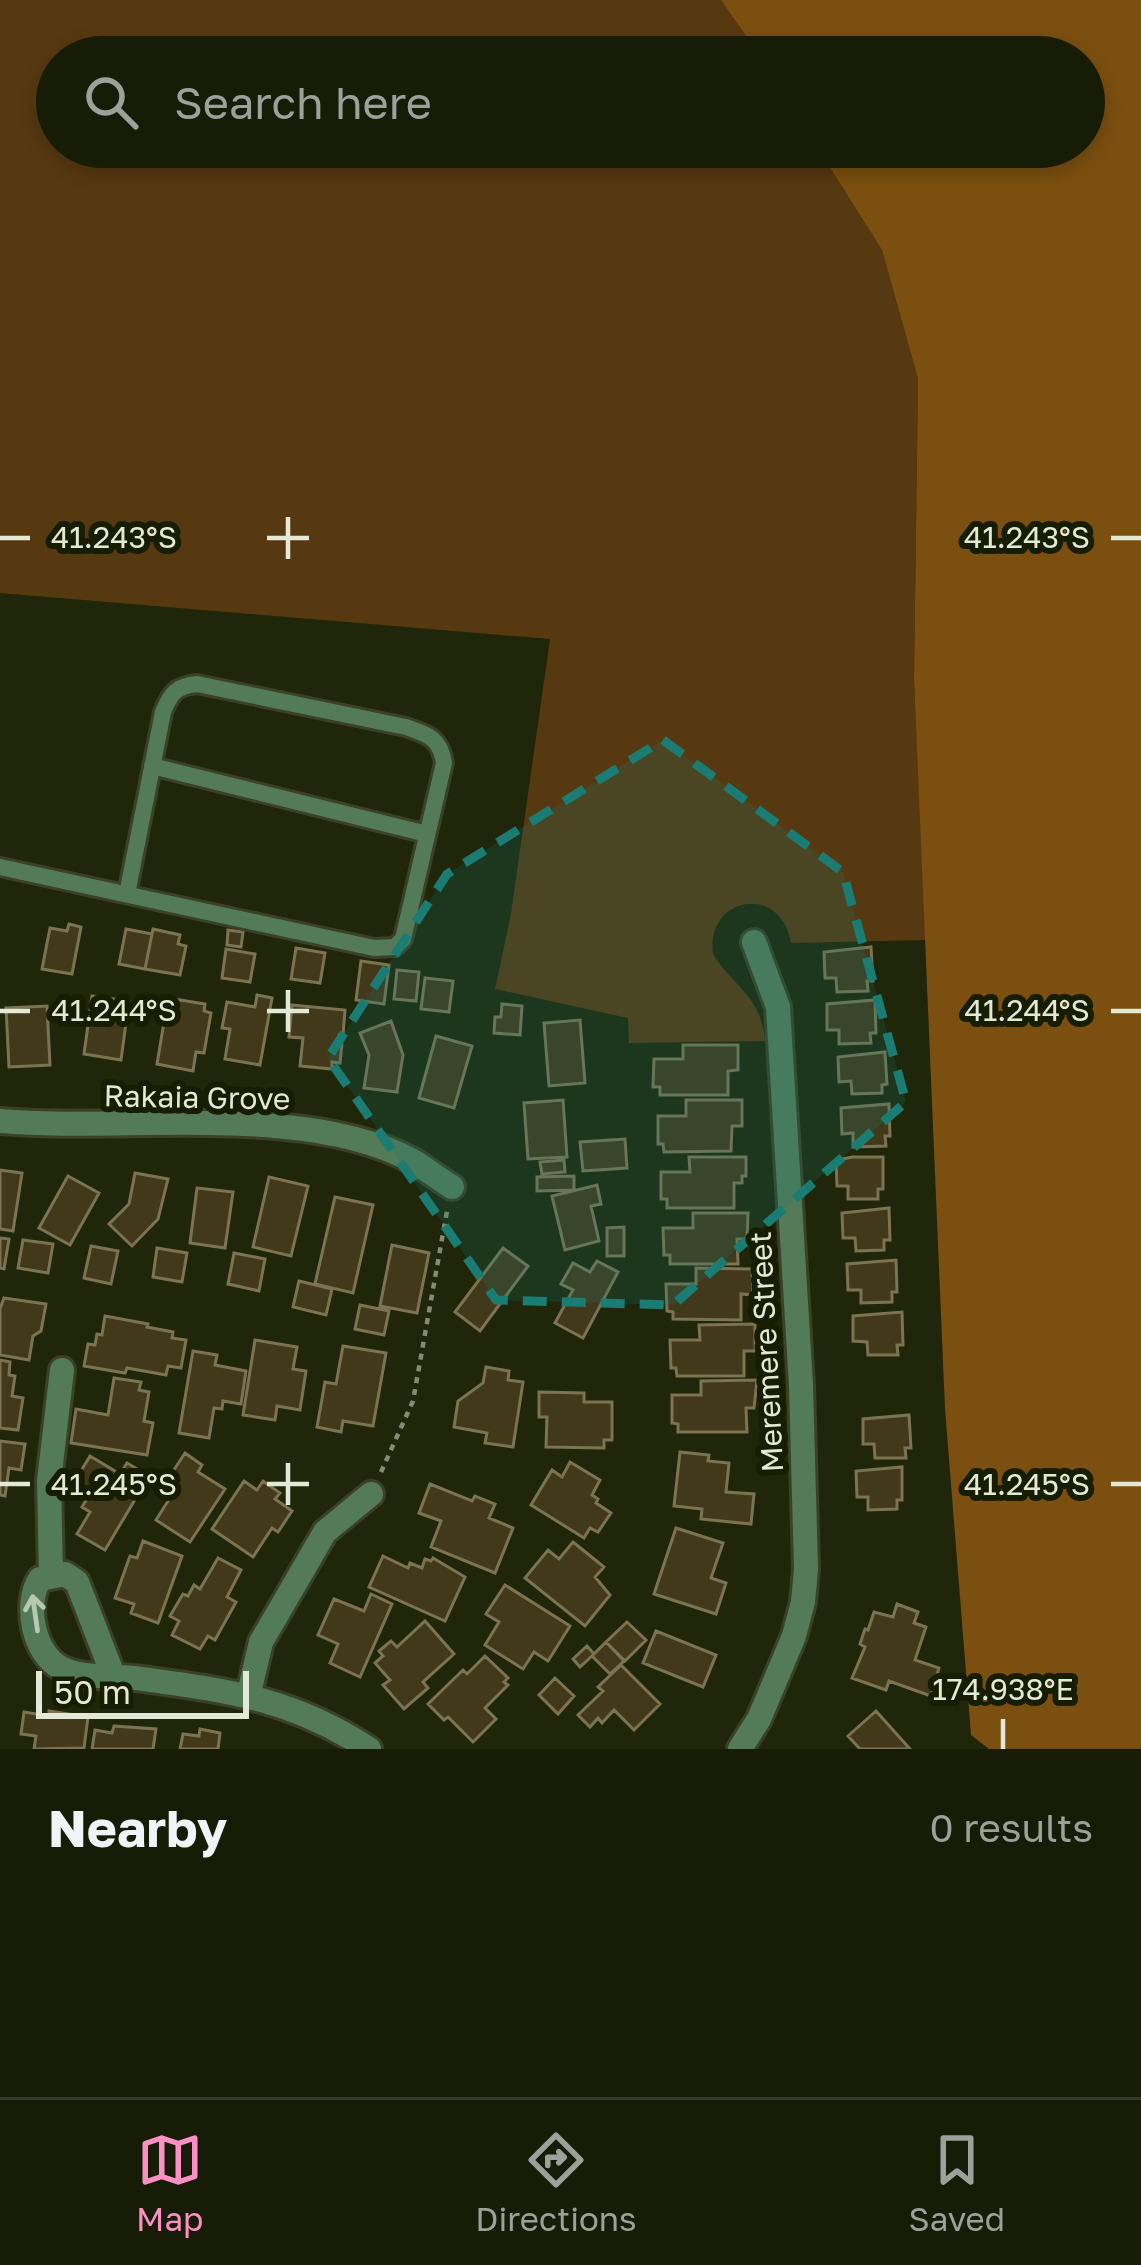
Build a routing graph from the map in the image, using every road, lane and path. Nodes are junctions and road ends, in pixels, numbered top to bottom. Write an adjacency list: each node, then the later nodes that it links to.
1 (152, 766): 2 (lane); 2 (lane); 4 (lane)
2 (427, 834): 4 (lane)
3 (0, 867): 4 (lane)
4 (127, 893)
5 (754, 942): 14 (street, Meremere Street)
6 (0, 1121): 7 (street, Rakaia Grove)
7 (452, 1187): 9 (path)
8 (62, 1370): 10 (street)
9 (371, 1494): 12 (street)
10 (51, 1574): 11 (street); 11 (street, one-way to 10)
11 (113, 1675): 12 (street)
12 (249, 1694): 13 (street)
13 (369, 1749)
14 (740, 1749)

